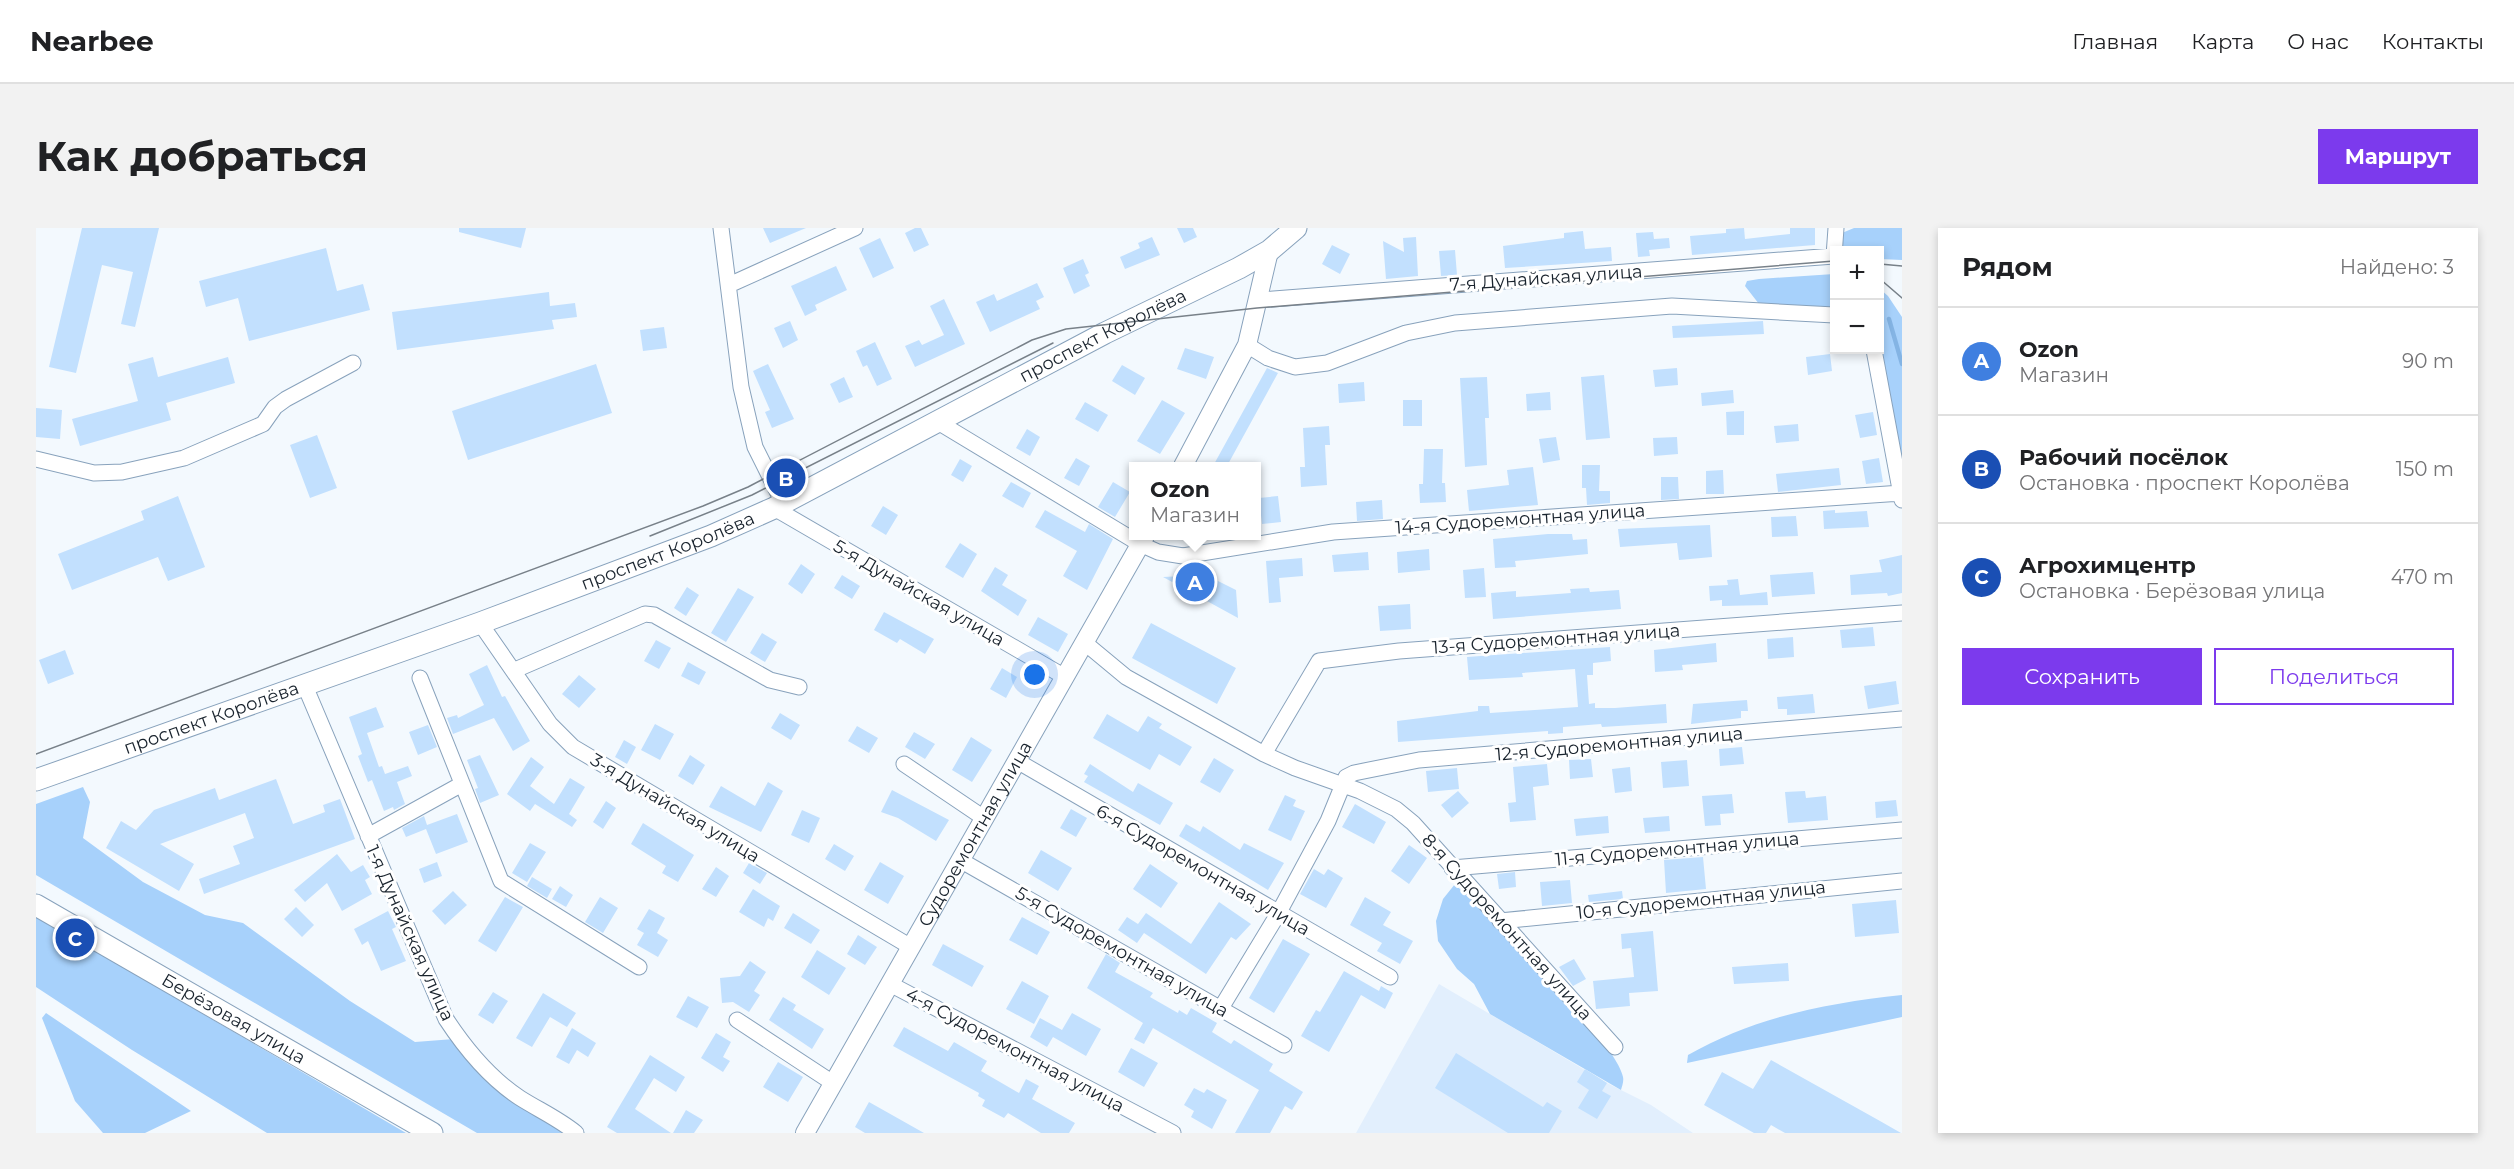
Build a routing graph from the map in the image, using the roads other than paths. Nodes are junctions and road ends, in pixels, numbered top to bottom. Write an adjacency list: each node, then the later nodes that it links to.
1 (721, 228): 8 (street)
2 (855, 228): 8 (street)
3 (1296, 228): 6 (main road, проспект Королёва)
4 (1836, 228): 5 (street)
5 (1835, 246)
6 (1269, 251): 9 (street); 14 (main road, проспект Королёва)
7 (1830, 256): 9 (street, 7-я Дунайская улица)
8 (729, 285): 18 (street)
9 (1259, 300): 11 (street)
10 (1830, 315): 11 (street)
11 (1247, 345): 16 (street)
12 (1875, 354): 17 (street)
13 (353, 363): 15 (street)
14 (938, 422): 18 (main road, проспект Королёва); 19 (street, 14-я Судоремонтная улица)
15 (36, 459)
16 (1185, 462)
17 (1902, 495): 20 (street, 14-я Судоремонтная улица)
18 (778, 506): 22 (main road, проспект Королёва); 25 (street, 5-я Дунайская улица)
19 (1129, 532)
20 (1143, 540): 23 (street, Судоремонтная улица)
21 (1902, 613): 30 (street, 13-я Судоремонтная улица)
22 (480, 623): 24 (street, 3-я Дунайская улица); 27 (main road, проспект Королёва)
23 (1084, 643): 25 (street, Судоремонтная улица); 30 (street, 8-я Судоремонтная улица)
24 (515, 670): 28 (street); 45 (street, 3-я Дунайская улица)
25 (1065, 677): 31 (street, Судоремонтная улица)
26 (420, 678): 34 (street)
27 (305, 686): 33 (main road, проспект Королёва); 38 (street, 1-я Дунайская улица)
28 (799, 687)
29 (1902, 719): 35 (street, 12-я Судоремонтная улица)
30 (1264, 754): 35 (street, 8-я Судоремонтная улица)
31 (1017, 761): 36 (street, Судоремонтная улица); 43 (street, 6-я Судоремонтная улица)
32 (904, 764): 36 (street)
33 (36, 780)
34 (462, 784): 38 (street); 46 (street)
35 (1341, 784): 40 (street, 8-я Судоремонтная улица); 43 (street)
36 (984, 818): 39 (street, Судоремонтная улица)
37 (1902, 830): 40 (street, 11-я Судоремонтная улица)
38 (368, 837): 55 (street, 1-я Дунайская улица)
39 (960, 860): 45 (street, Судоремонтная улица); 49 (street, 5-я Судоремонтная улица)
40 (1452, 868): 44 (street, 8-я Судоремонтная улица)
41 (1902, 881): 44 (street, 10-я Судоремонтная улица)
42 (36, 905): 54 (main road, Берёзовая улица)
43 (1278, 914): 47 (street, 6-я Судоремонтная улица); 49 (street)
44 (1500, 921): 52 (street, 8-я Судоремонтная улица)
45 (911, 947): 48 (street, Судоремонтная улица)
46 (639, 967)
47 (1390, 977)
48 (890, 984): 53 (street, Судоремонтная улица); 57 (street, 4-я Судоремонтная улица)
49 (1221, 1008): 51 (street, 5-я Судоремонтная улица)
50 (737, 1020): 53 (street)
51 (1284, 1045)
52 (1615, 1047)
53 (833, 1083): 56 (street, Судоремонтная улица)
54 (432, 1133)
55 (576, 1133)
56 (805, 1133)
57 (1173, 1133)

